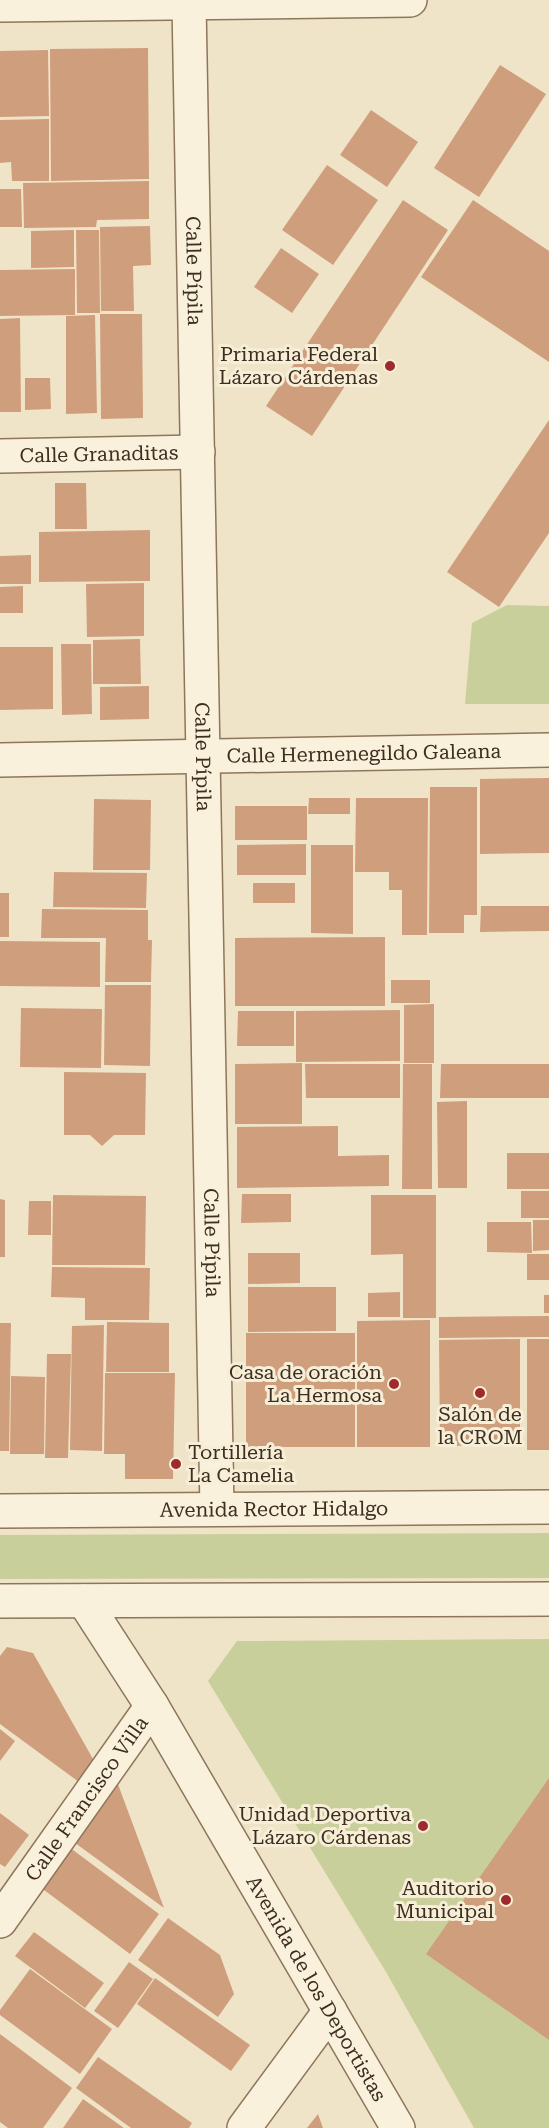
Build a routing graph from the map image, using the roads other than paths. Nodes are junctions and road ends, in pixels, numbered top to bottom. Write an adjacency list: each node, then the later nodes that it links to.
1 (410, 0): 3 (street)
2 (0, 4): 3 (street)
3 (189, 4): 4 (street, Calle Pípila)
4 (198, 452): 5 (street, Calle Granaditas); 7 (street, Calle Pípila)
5 (0, 456)
6 (549, 750): 7 (street, Calle Hermenegildo Galeana)
7 (203, 756): 8 (street, Calle Hermenegildo Galeana); 10 (street, Calle Pípila)
8 (0, 760)
9 (549, 1506): 10 (street, Avenida Rector Hidalgo)
10 (217, 1509): 11 (street, Avenida Rector Hidalgo)
11 (0, 1511)
12 (549, 1599): 14 (street)
13 (0, 1601): 14 (street)
14 (84, 1601): 15 (street, Avenida de los Deportistas)
15 (152, 1706): 16 (street, Calle Francisco Villa); 17 (street, Avenida de los Deportistas)
16 (0, 1921)
17 (330, 2012): 18 (street); 19 (street, Avenida de los Deportistas)
18 (244, 2128)
19 (398, 2128)

